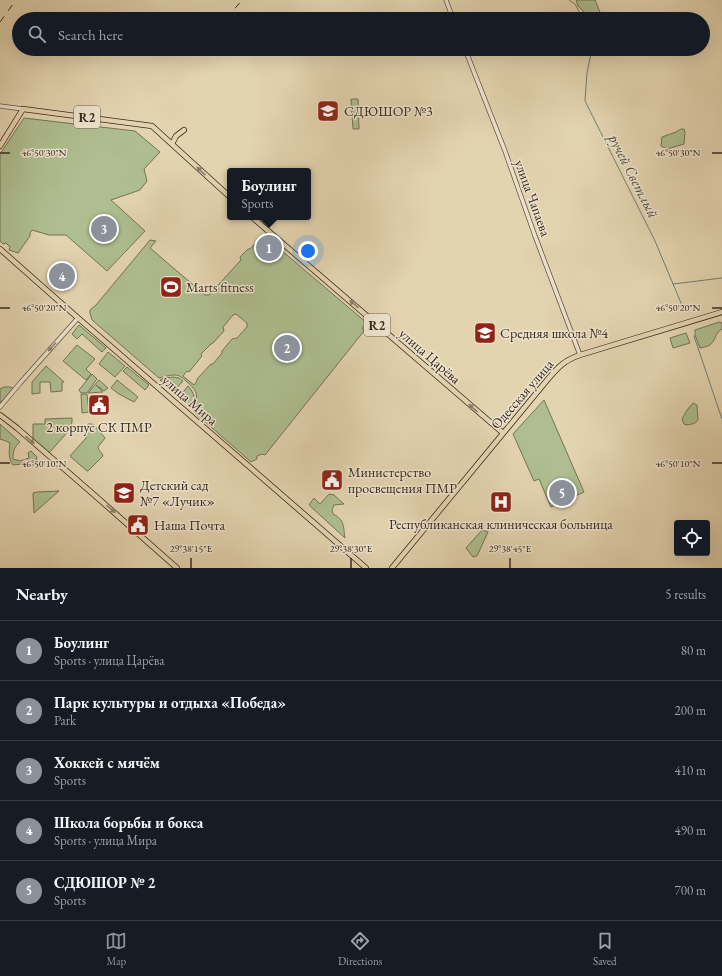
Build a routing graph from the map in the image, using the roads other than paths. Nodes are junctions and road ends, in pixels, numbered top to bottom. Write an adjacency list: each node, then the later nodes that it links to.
1 (446, 0): 2 (street)
2 (450, 12)
3 (468, 56): 14 (street, улица Чапаева)
4 (0, 106): 5 (street)
5 (23, 109): 7 (main road, R2); 8 (main road)
6 (184, 130): 7 (main road)
7 (172, 144): 9 (main road, R2, one-way to 7)
8 (0, 146)
9 (227, 194)
10 (255, 220): 17 (main road, улица Царёва / R2, one-way to 10)
11 (0, 249): 13 (main road, улица Мира)
12 (722, 312): 14 (main road, Одесская улица)
13 (78, 318): 15 (street, one-way to 15); 19 (main road, улица Мира)
14 (580, 355): 17 (main road, Одесская улица)
15 (0, 407)
16 (0, 415): 18 (main road, one-way to 18)
17 (503, 433): 20 (main road, Одесская улица)
18 (176, 568)
19 (366, 568)
20 (392, 568)

